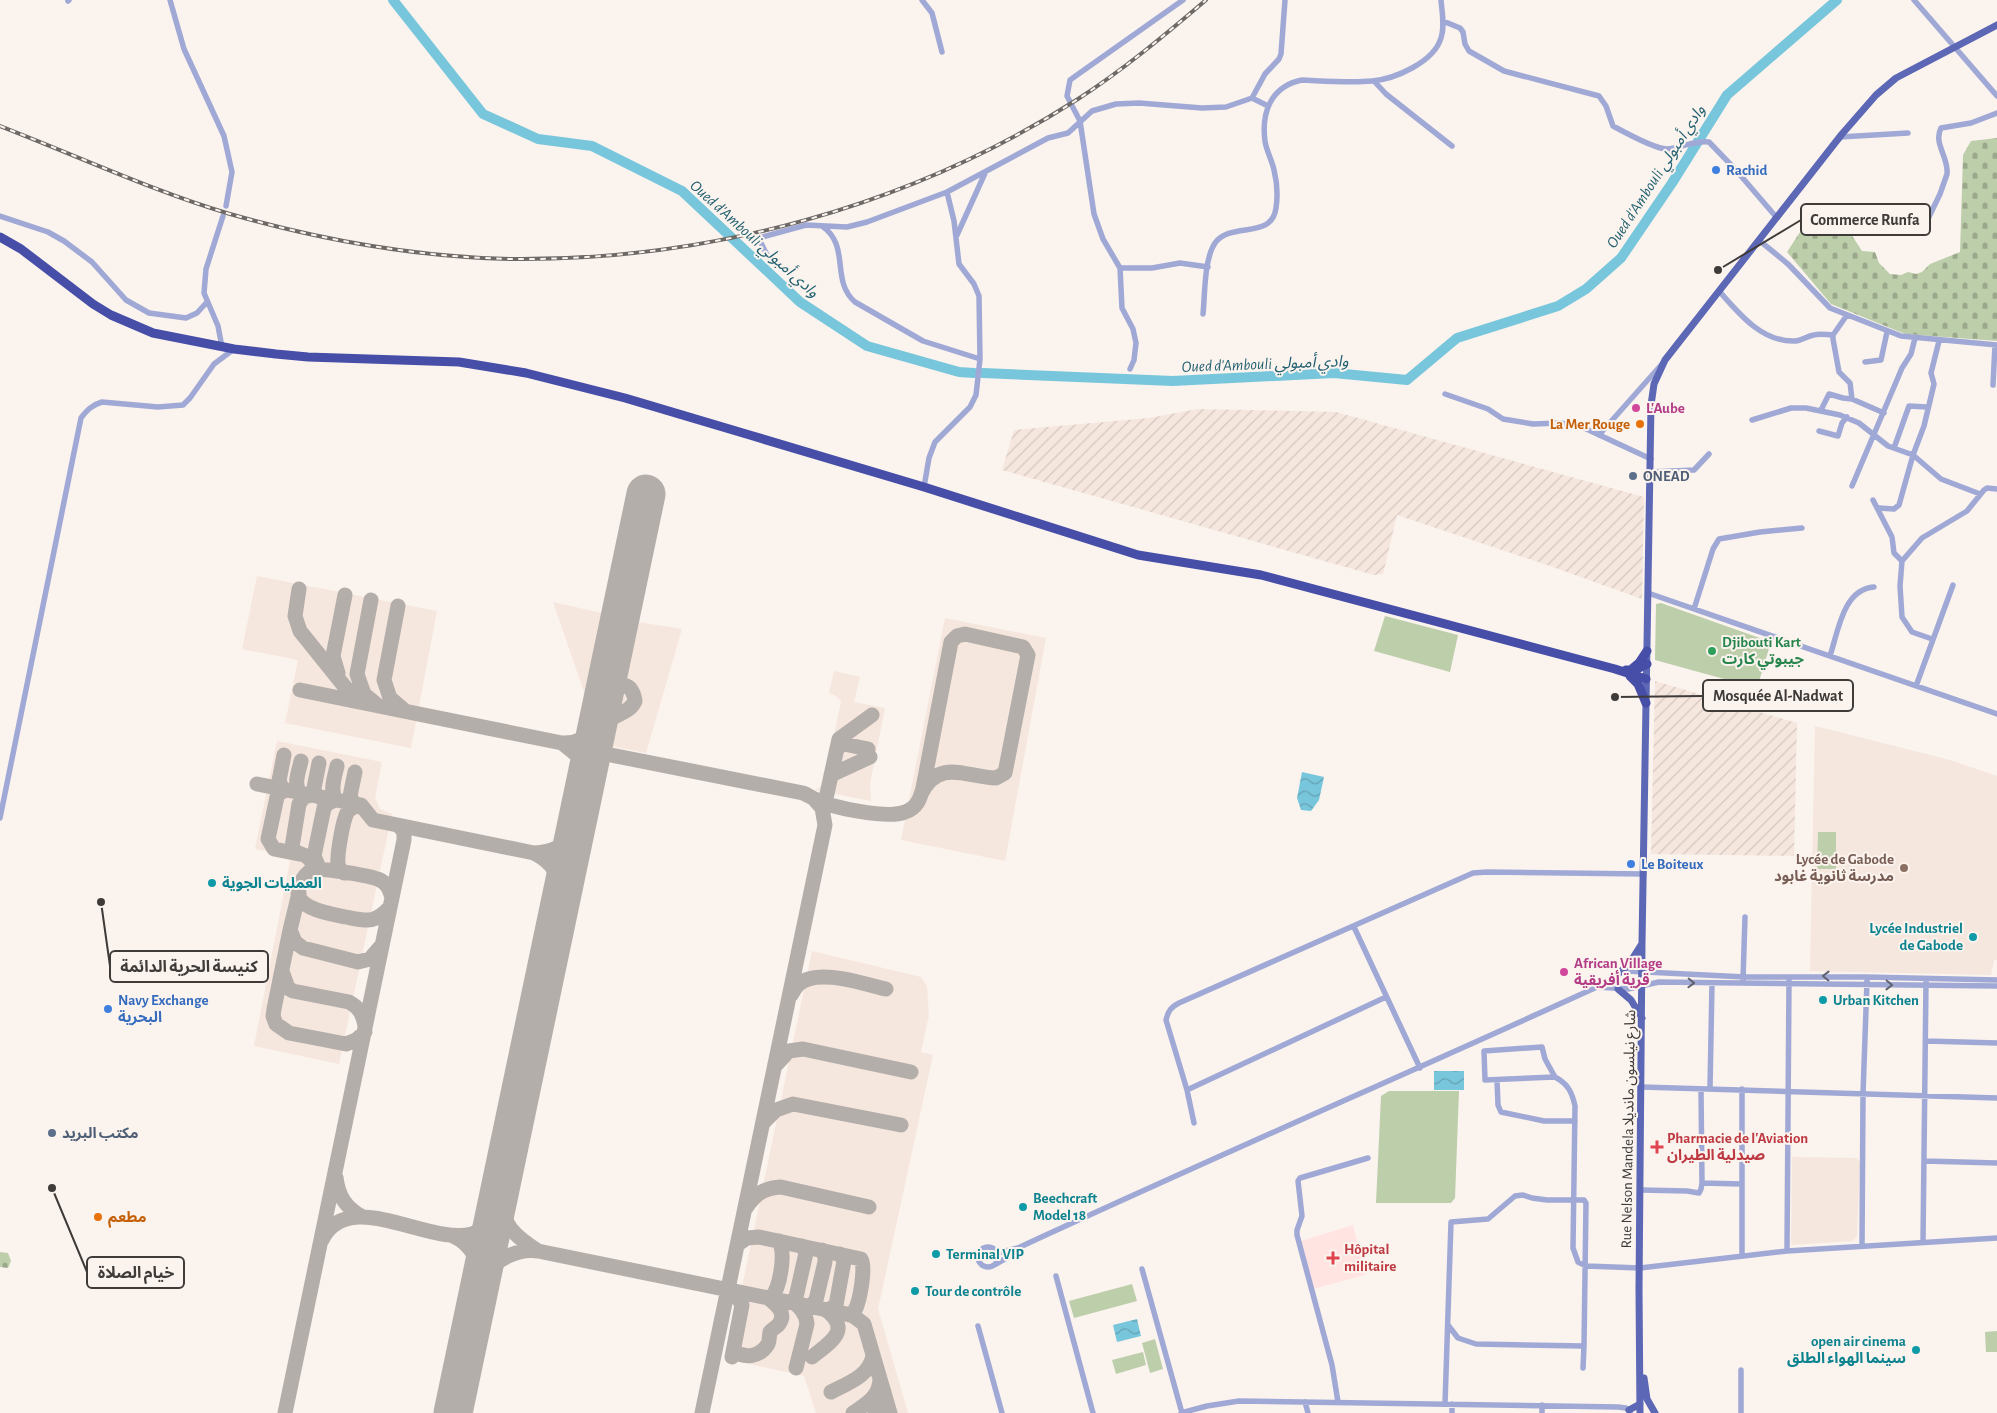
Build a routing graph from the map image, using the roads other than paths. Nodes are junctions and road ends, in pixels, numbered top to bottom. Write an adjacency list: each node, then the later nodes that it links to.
1 (170, 0): 22 (street)
2 (922, 0): 10 (street)
3 (1183, 0): 16 (street)
4 (1284, 0): 13 (street)
5 (1441, 0): 7 (street)
6 (1914, 0): 9 (street)
7 (1443, 20): 11 (street); 25 (street)
8 (1997, 25): 9 (main road, Rue Nelson Mandela شارع نيلسون مانديلا)
9 (1956, 48): 12 (street); 18 (main road, Rue Nelson Mandela شارع نيلسون مانديلا)
10 (942, 52)
11 (1374, 81): 14 (street); 19 (street)
12 (1997, 96)
13 (1252, 98): 14 (street); 16 (street)
14 (1268, 106): 32 (street)
15 (1997, 113): 26 (street)
16 (1080, 120): 20 (street); 33 (street)
17 (1908, 133): 18 (street)
18 (1840, 137): 25 (main road, Rue Nelson Mandela شارع نيلسون مانديلا)
19 (1452, 146)
20 (986, 170): 21 (street); 29 (street)
21 (947, 192): 27 (street); 29 (street)
22 (226, 206)
23 (0, 216): 35 (street)
24 (223, 216): 35 (street)
25 (1777, 218): 30 (main road, Rue Nelson Mandela شارع نيلسون مانديلا)
26 (1891, 221)
27 (820, 225): 31 (street); 45 (street)
28 (0, 236): 43 (highway)
29 (956, 237): 45 (street)
30 (1760, 241): 34 (main road, Rue Nelson Mandela شارع نيلسون مانديلا); 37 (street)
31 (768, 257)
32 (1208, 267): 33 (street); 36 (street)
33 (1120, 268): 48 (street)
34 (1720, 292): 39 (street); 46 (main road, Rue Nelson Mandela شارع نيلسون مانديلا)
35 (207, 302): 43 (street)
36 (1203, 314)
37 (1847, 315): 38 (street); 39 (street)
38 (1887, 332): 40 (street); 47 (street)
39 (1833, 335): 51 (street)
40 (1915, 338): 41 (street); 54 (street)
41 (1939, 341): 42 (street); 52 (street)
42 (1996, 345): 49 (street)
43 (222, 346): 44 (highway)
44 (234, 349): 66 (highway); 86 (street)
45 (980, 359): 66 (street)
46 (1665, 360): 59 (street); 63 (main road, Rue Nelson Mandela شارع نيلسون مانديلا)
47 (1865, 362)
48 (1130, 369)
49 (1993, 386)
50 (1445, 394): 59 (street)
51 (1852, 399): 53 (street); 54 (street)
52 (1927, 407): 60 (street); 62 (street)
53 (1820, 410): 55 (street); 56 (street)
54 (1884, 413): 58 (street)
55 (1847, 417): 57 (street); 58 (street)
56 (1752, 420)
57 (1819, 431)
58 (1873, 434): 60 (street); 65 (street)
59 (1599, 435): 63 (street)
60 (1894, 448): 62 (street)
61 (1709, 454): 64 (street)
62 (1912, 455): 68 (street); 70 (street)
63 (1651, 459): 64 (main road, Rue Nelson Mandela شارع نيلسون مانديلا)
64 (1651, 472): 75 (main road, Rue Nelson Mandela شارع نيلسون مانديلا)
65 (1852, 486)
66 (924, 487): 81 (highway)
67 (1997, 489): 68 (street)
68 (1980, 494): 72 (street)
69 (1874, 500): 70 (street)
70 (1879, 508): 72 (street)
71 (1802, 528): 76 (street)
72 (1902, 561): 77 (street)
73 (1953, 585): 77 (street)
74 (1874, 587): 79 (street)
75 (1648, 593): 76 (street); 78 (main road, Rue Nelson Mandela شارع نيلسون مانديلا)
76 (1694, 609): 79 (street)
77 (1932, 639): 83 (street)
78 (1647, 651): 80 (main road, Rue Nelson Mandela شارع نيلسون مانديلا); 81 (highway)
79 (1830, 656): 83 (street)
80 (1646, 664): 81 (highway); 82 (main road, Rue Nelson Mandela شارع نيلسون مانديلا)
81 (1626, 672): 82 (highway); 84 (highway)
82 (1646, 679): 84 (main road, Rue Nelson Mandela شارع نيلسون مانديلا)
83 (1916, 686): 85 (street)
84 (1646, 702): 87 (main road, Rue Nelson Mandela شارع نيلسون مانديلا)
85 (1997, 714)
86 (0, 818)
87 (1644, 874): 89 (street); 90 (main road, Rue Nelson Mandela شارع نيلسون مانديلا)
88 (1745, 918): 93 (street)
89 (1354, 927): 106 (street); 117 (street)
90 (1642, 943): 91 (main road, Rue Nelson Mandela شارع نيلسون مانديلا); 92 (main road)
91 (1643, 972): 92 (street); 93 (street); 102 (main road, Rue Nelson Mandela شارع نيلسون مانديلا)
92 (1618, 974): 104 (street)
93 (1743, 976): 94 (street); 99 (street)
94 (1789, 976): 95 (street, one-way to 94); 100 (street)
95 (1867, 977): 97 (street); 101 (street)
96 (1997, 980): 97 (street)
97 (1926, 982): 101 (street, one-way to 97); 103 (street); 108 (street)
98 (1712, 984): 99 (street); 102 (street, one-way to 98); 114 (street)
99 (1743, 984): 100 (street)
100 (1789, 984): 101 (street); 118 (street)
101 (1867, 984): 119 (street)
102 (1643, 985): 105 (street); 107 (main road, Rue Nelson Mandela شارع نيلسون مانديلا)
103 (1997, 986)
104 (1597, 987): 105 (street); 110 (street)
105 (1618, 989): 107 (main road)
106 (1386, 996): 110 (street); 117 (street)
107 (1643, 1020): 113 (main road, Rue Nelson Mandela شارع نيلسون مانديلا)
108 (1926, 1041): 109 (street); 120 (street)
109 (1997, 1043)
110 (1420, 1068): 134 (street)
111 (1555, 1077): 112 (street); 112 (street); 122 (street)
112 (1497, 1080): 122 (street)
113 (1642, 1087): 115 (street); 129 (main road, Rue Nelson Mandela شارع نيلسون مانديلا)
114 (1710, 1088): 115 (street); 116 (street)
115 (1701, 1089): 127 (street)
116 (1742, 1089): 118 (street); 128 (street)
117 (1187, 1090): 123 (street)
118 (1788, 1092): 119 (street); 135 (street)
119 (1864, 1094): 120 (street); 133 (street)
120 (1925, 1096): 121 (street); 125 (street)
121 (1997, 1098)
122 (1575, 1121): 130 (street)
123 (1194, 1122)
124 (1368, 1158): 150 (street)
125 (1924, 1161): 126 (street); 132 (street)
126 (1997, 1163)
127 (1702, 1183): 128 (street); 129 (street)
128 (1742, 1184): 137 (street)
129 (1641, 1190): 140 (main road, Rue Nelson Mandela شارع نيلسون مانديلا)
130 (1574, 1199): 139 (street); 139 (street); 143 (street)
131 (1997, 1238): 132 (street)
132 (1923, 1242): 133 (street)
133 (1862, 1246): 135 (street)
134 (1018, 1248): 136 (street); 138 (street)
135 (1788, 1252): 137 (street)
136 (997, 1253): 138 (street); 138 (street)
137 (1742, 1256): 140 (street)
138 (995, 1264)
139 (1586, 1266): 140 (street); 145 (street)
140 (1640, 1268): 146 (main road, Rue Nelson Mandela شارع نيلسون مانديلا)
141 (1142, 1269): 158 (street)
142 (1056, 1276): 157 (street)
143 (1448, 1325): 145 (street); 151 (street)
144 (978, 1326): 156 (street)
145 (1584, 1346): 147 (street)
146 (1641, 1359): 152 (main road, Rue Nelson Mandela شارع نيلسون مانديلا); 164 (main road, Rue Nelson Mandela شارع نيلسون مانديلا)
147 (1583, 1368)
148 (1742, 1370): 165 (street)
149 (1305, 1402): 150 (street); 158 (street); 159 (street)
150 (1338, 1402): 151 (street)
151 (1449, 1404): 153 (street); 160 (street)
152 (1640, 1404): 155 (main road); 163 (main road, Rue Nelson Mandela شارع نيلسون مانديلا)
153 (1542, 1405): 154 (street); 161 (street)
154 (1601, 1407): 155 (street); 162 (street)
155 (1630, 1411)
156 (1002, 1413)
157 (1093, 1413)
158 (1182, 1413)
159 (1308, 1413)
160 (1452, 1413)
161 (1542, 1413)
162 (1606, 1413)
163 (1640, 1413)
164 (1655, 1413)
165 (1740, 1413)

